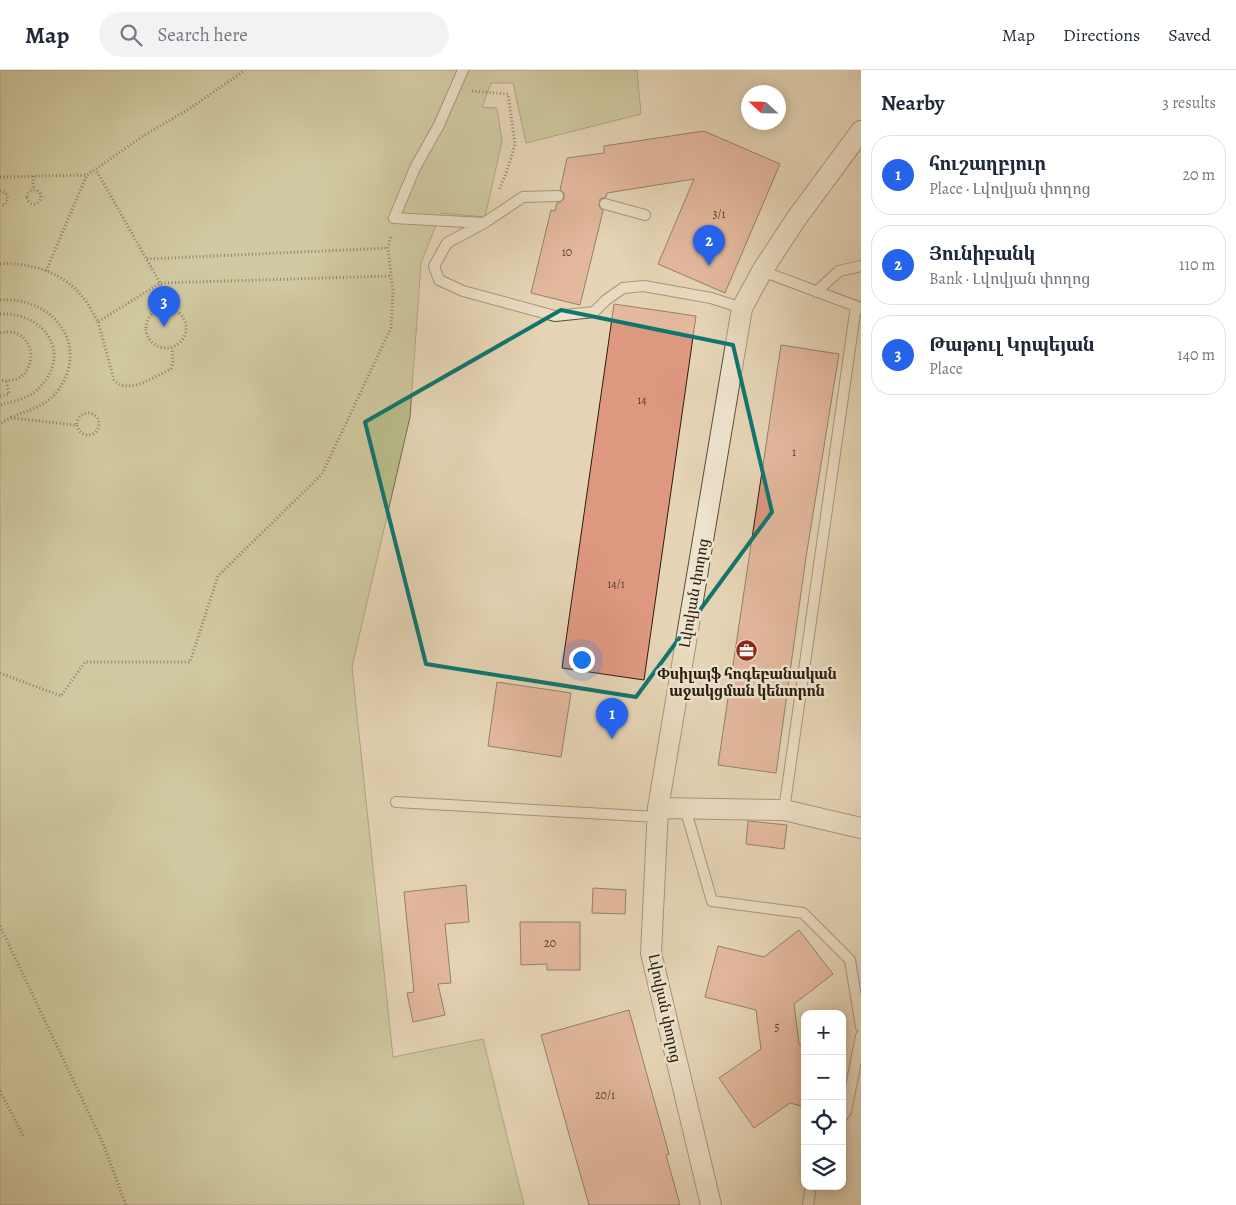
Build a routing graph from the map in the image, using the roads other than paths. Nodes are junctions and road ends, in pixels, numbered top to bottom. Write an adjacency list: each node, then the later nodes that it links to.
1 (463, 70): 6 (lane)
2 (861, 131): 8 (street, Լվովյան փողոց)
3 (558, 196): 6 (lane)
4 (605, 204): 5 (lane)
5 (645, 215)
6 (484, 224): 11 (lane)
7 (861, 266): 9 (lane)
8 (762, 271): 9 (lane); 11 (street, Լվովյան փողոց)
9 (816, 292): 10 (lane)
10 (858, 307): 14 (lane)
11 (742, 308): 15 (street, Լվովյան փողոց)
12 (396, 802): 15 (lane)
13 (685, 808): 14 (street); 15 (street); 17 (lane)
14 (784, 810): 16 (street)
15 (658, 812): 21 (street, Լվովյան փողոց)
16 (861, 828)
17 (861, 1027)
18 (861, 1036): 19 (lane)
19 (846, 1111)
20 (810, 1190): 22 (lane)
21 (712, 1205)
22 (808, 1205)

